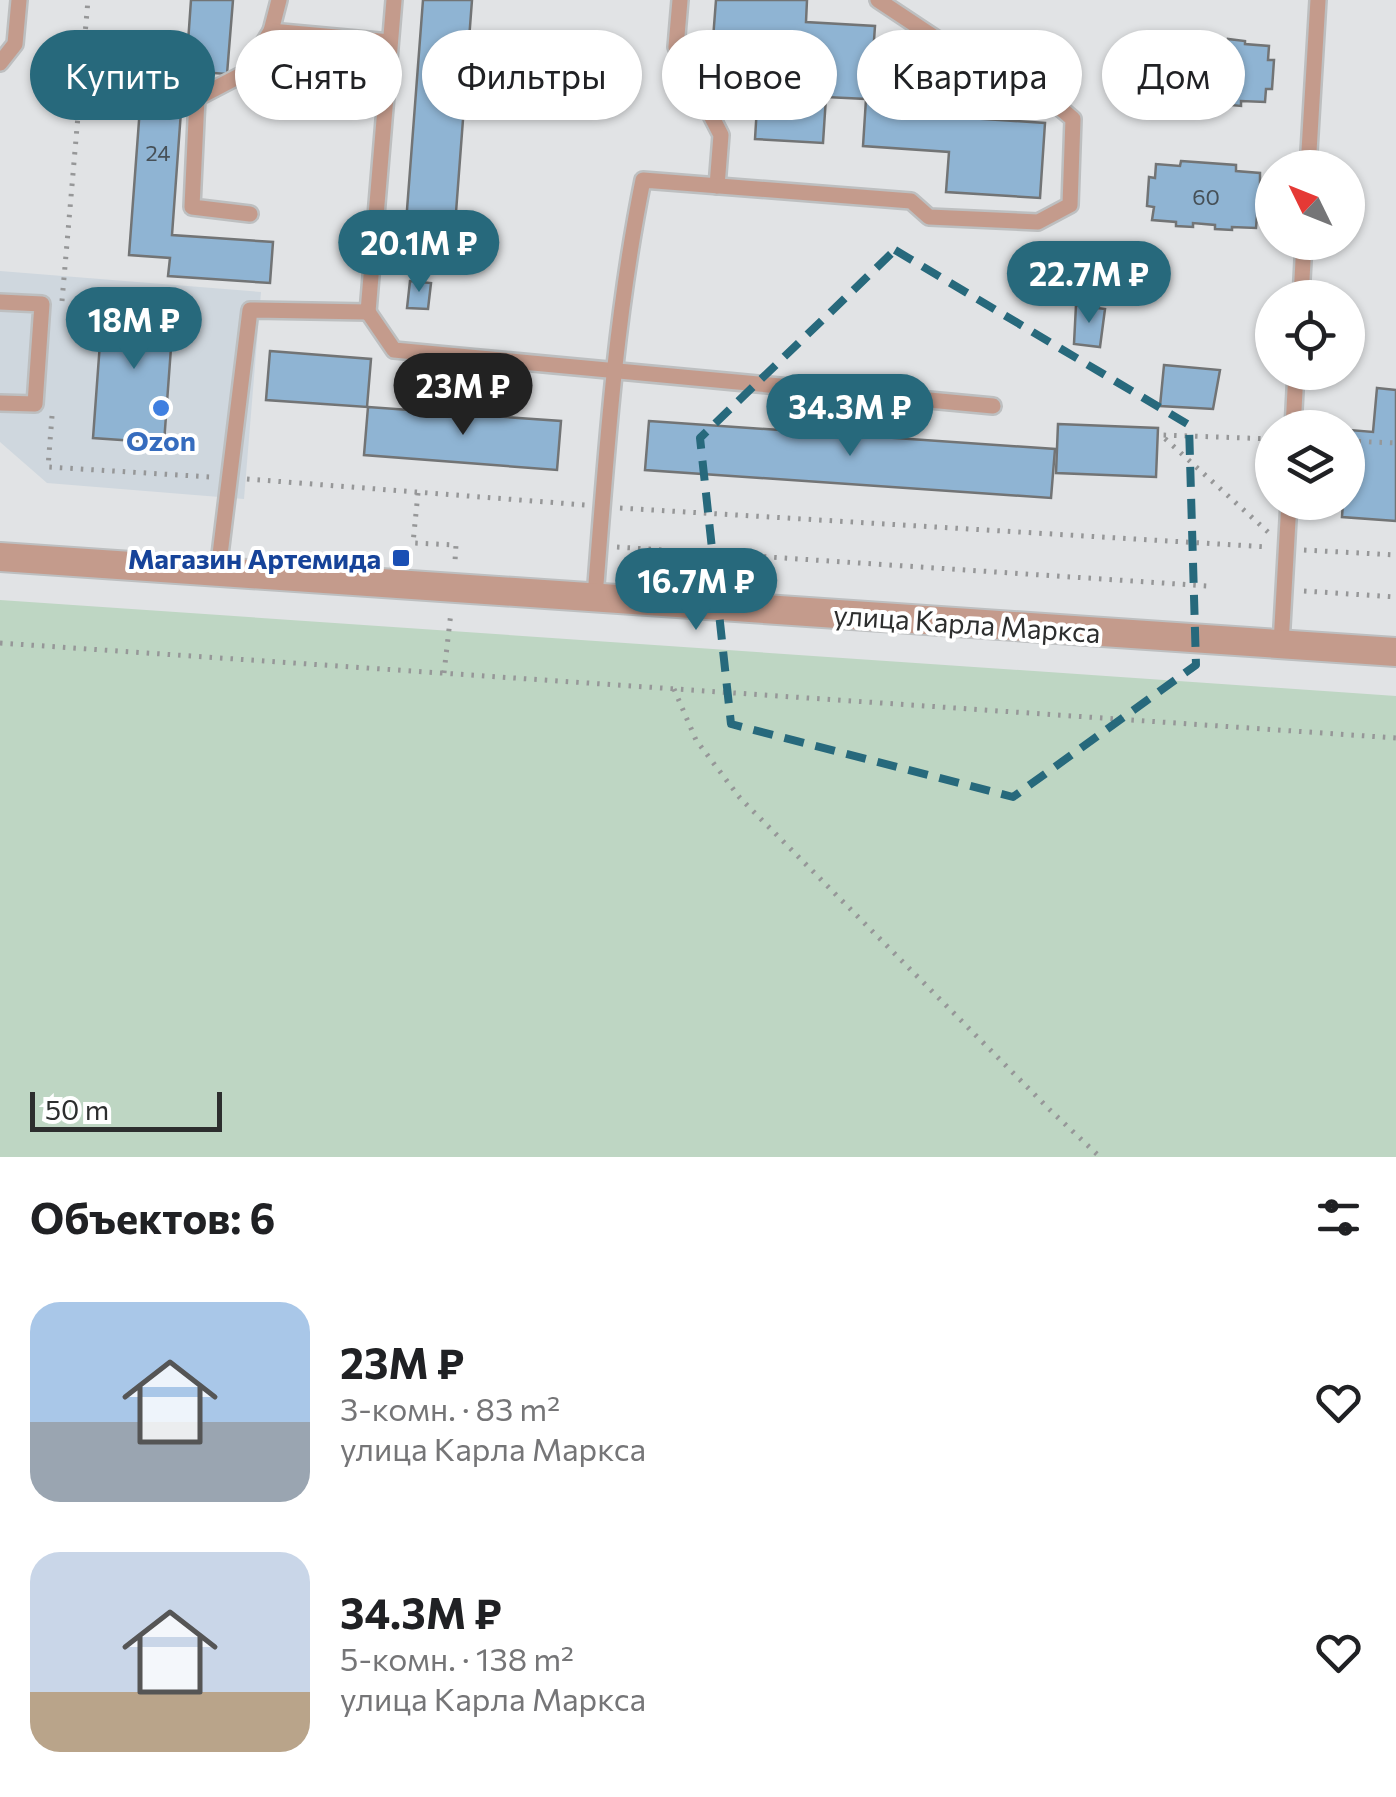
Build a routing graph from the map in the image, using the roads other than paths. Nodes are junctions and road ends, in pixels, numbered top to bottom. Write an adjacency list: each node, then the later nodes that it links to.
1 (18, 0): 9 (lane)
2 (279, 0): 7 (lane)
3 (394, 0): 8 (lane)
4 (680, 0): 13 (lane)
5 (878, 0): 13 (lane)
6 (1318, 0): 12 (lane)
7 (272, 30)
8 (391, 30)
9 (0, 63)
10 (235, 78): 14 (lane)
11 (384, 120): 16 (lane)
12 (1309, 150)
13 (717, 186): 17 (lane)
14 (250, 214)
15 (0, 302): 18 (lane)
16 (368, 312): 17 (lane); 22 (lane)
17 (614, 370): 19 (lane); 23 (lane)
18 (0, 403)
19 (993, 406)
20 (1288, 520): 24 (lane)
21 (0, 557): 22 (street, улица Карла Маркса)
22 (218, 572): 23 (street, улица Карла Маркса)
23 (595, 597): 24 (street, улица Карла Маркса)
24 (1281, 644): 25 (street, улица Карла Маркса)
25 (1396, 652)

